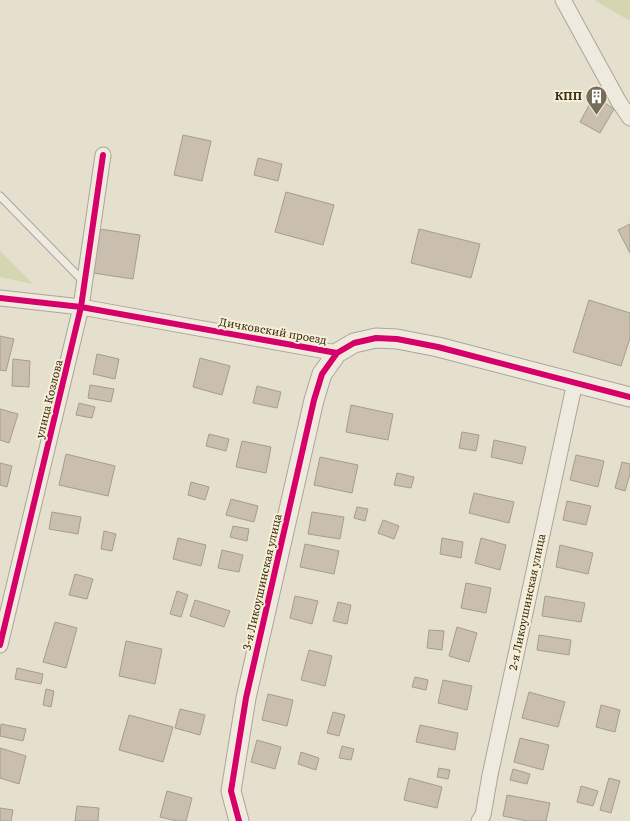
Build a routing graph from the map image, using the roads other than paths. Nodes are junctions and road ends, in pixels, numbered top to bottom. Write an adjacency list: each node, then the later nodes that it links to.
1 (564, 0): 2 (street)
2 (630, 118)
3 (103, 155): 5 (street, улица Козлова)
4 (0, 196): 5 (lane)
5 (85, 283): 7 (street, улица Козлова)
6 (0, 298): 7 (street, Дичковский проезд)
7 (81, 307): 8 (street, Дичковский проезд); 11 (street, улица Козлова)
8 (337, 353): 9 (street, Дичковский проезд); 12 (street, 3-я Ликоушинская улица)
9 (575, 382): 10 (street, Дичковский проезд); 13 (street, 2-я Ликоушинская улица)
10 (630, 397)
11 (0, 645)
12 (239, 821)
13 (479, 821)

